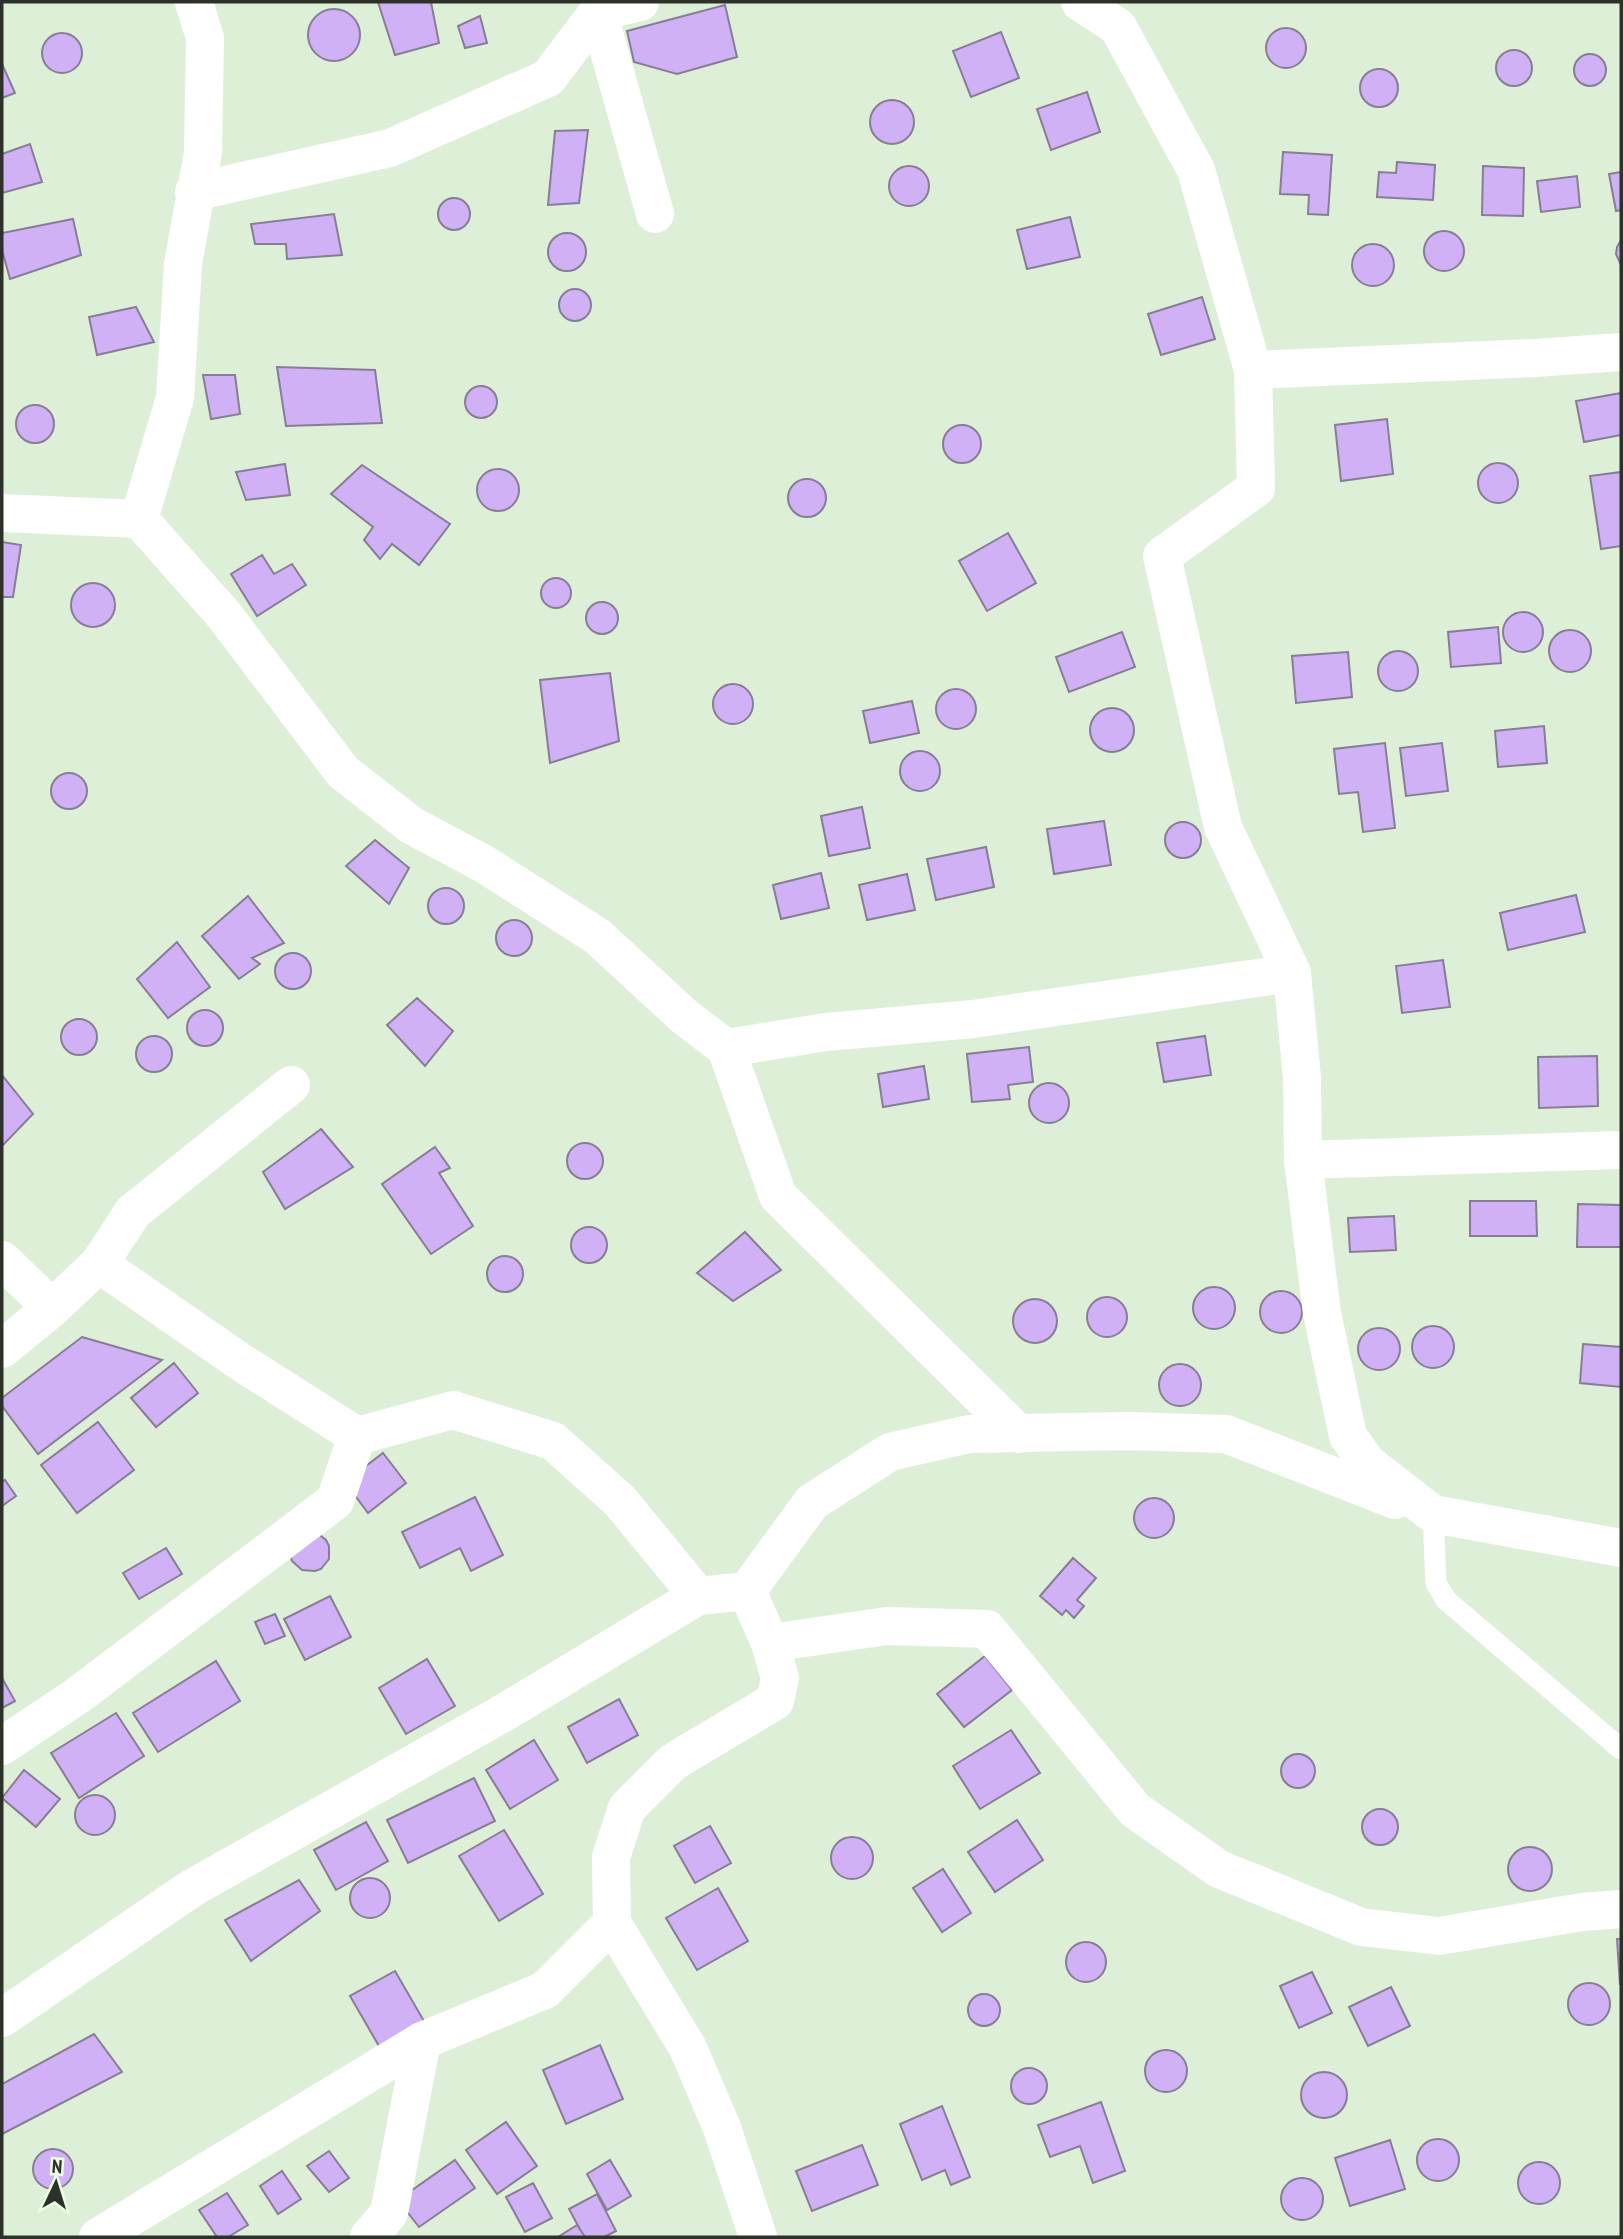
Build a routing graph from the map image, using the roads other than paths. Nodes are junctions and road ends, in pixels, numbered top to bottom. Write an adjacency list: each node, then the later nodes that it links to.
1 (194, 2): 5 (street)
2 (640, 2): 4 (street)
3 (1080, 2): 8 (street)
4 (598, 12): 5 (street); 6 (street)
5 (194, 192): 10 (street)
6 (655, 214)
7 (1621, 352): 8 (street)
8 (1253, 370): 11 (street)
9 (2, 513): 10 (street)
10 (139, 519): 12 (street)
11 (1292, 973): 12 (street); 15 (street)
12 (726, 1048): 20 (street)
13 (290, 1085): 17 (street)
14 (1621, 1150): 15 (street)
15 (1303, 1160): 22 (street)
16 (2, 1260): 18 (street)
17 (99, 1264): 18 (street); 21 (street)
18 (52, 1308): 19 (street)
19 (2, 1349)
20 (1018, 1434): 22 (street); 24 (street)
21 (357, 1436): 25 (street); 27 (street)
22 (1433, 1514): 23 (street); 28 (lane)
23 (1621, 1548)
24 (747, 1591): 25 (street); 26 (street)
25 (698, 1596): 31 (street)
26 (770, 1643): 29 (street); 30 (street)
27 (2, 1746)
28 (1621, 1749)
29 (1621, 1909)
30 (612, 1923): 32 (street); 35 (street)
31 (2, 2018)
32 (422, 2041): 33 (street); 34 (street)
33 (98, 2237)
34 (369, 2237)
35 (758, 2237)

